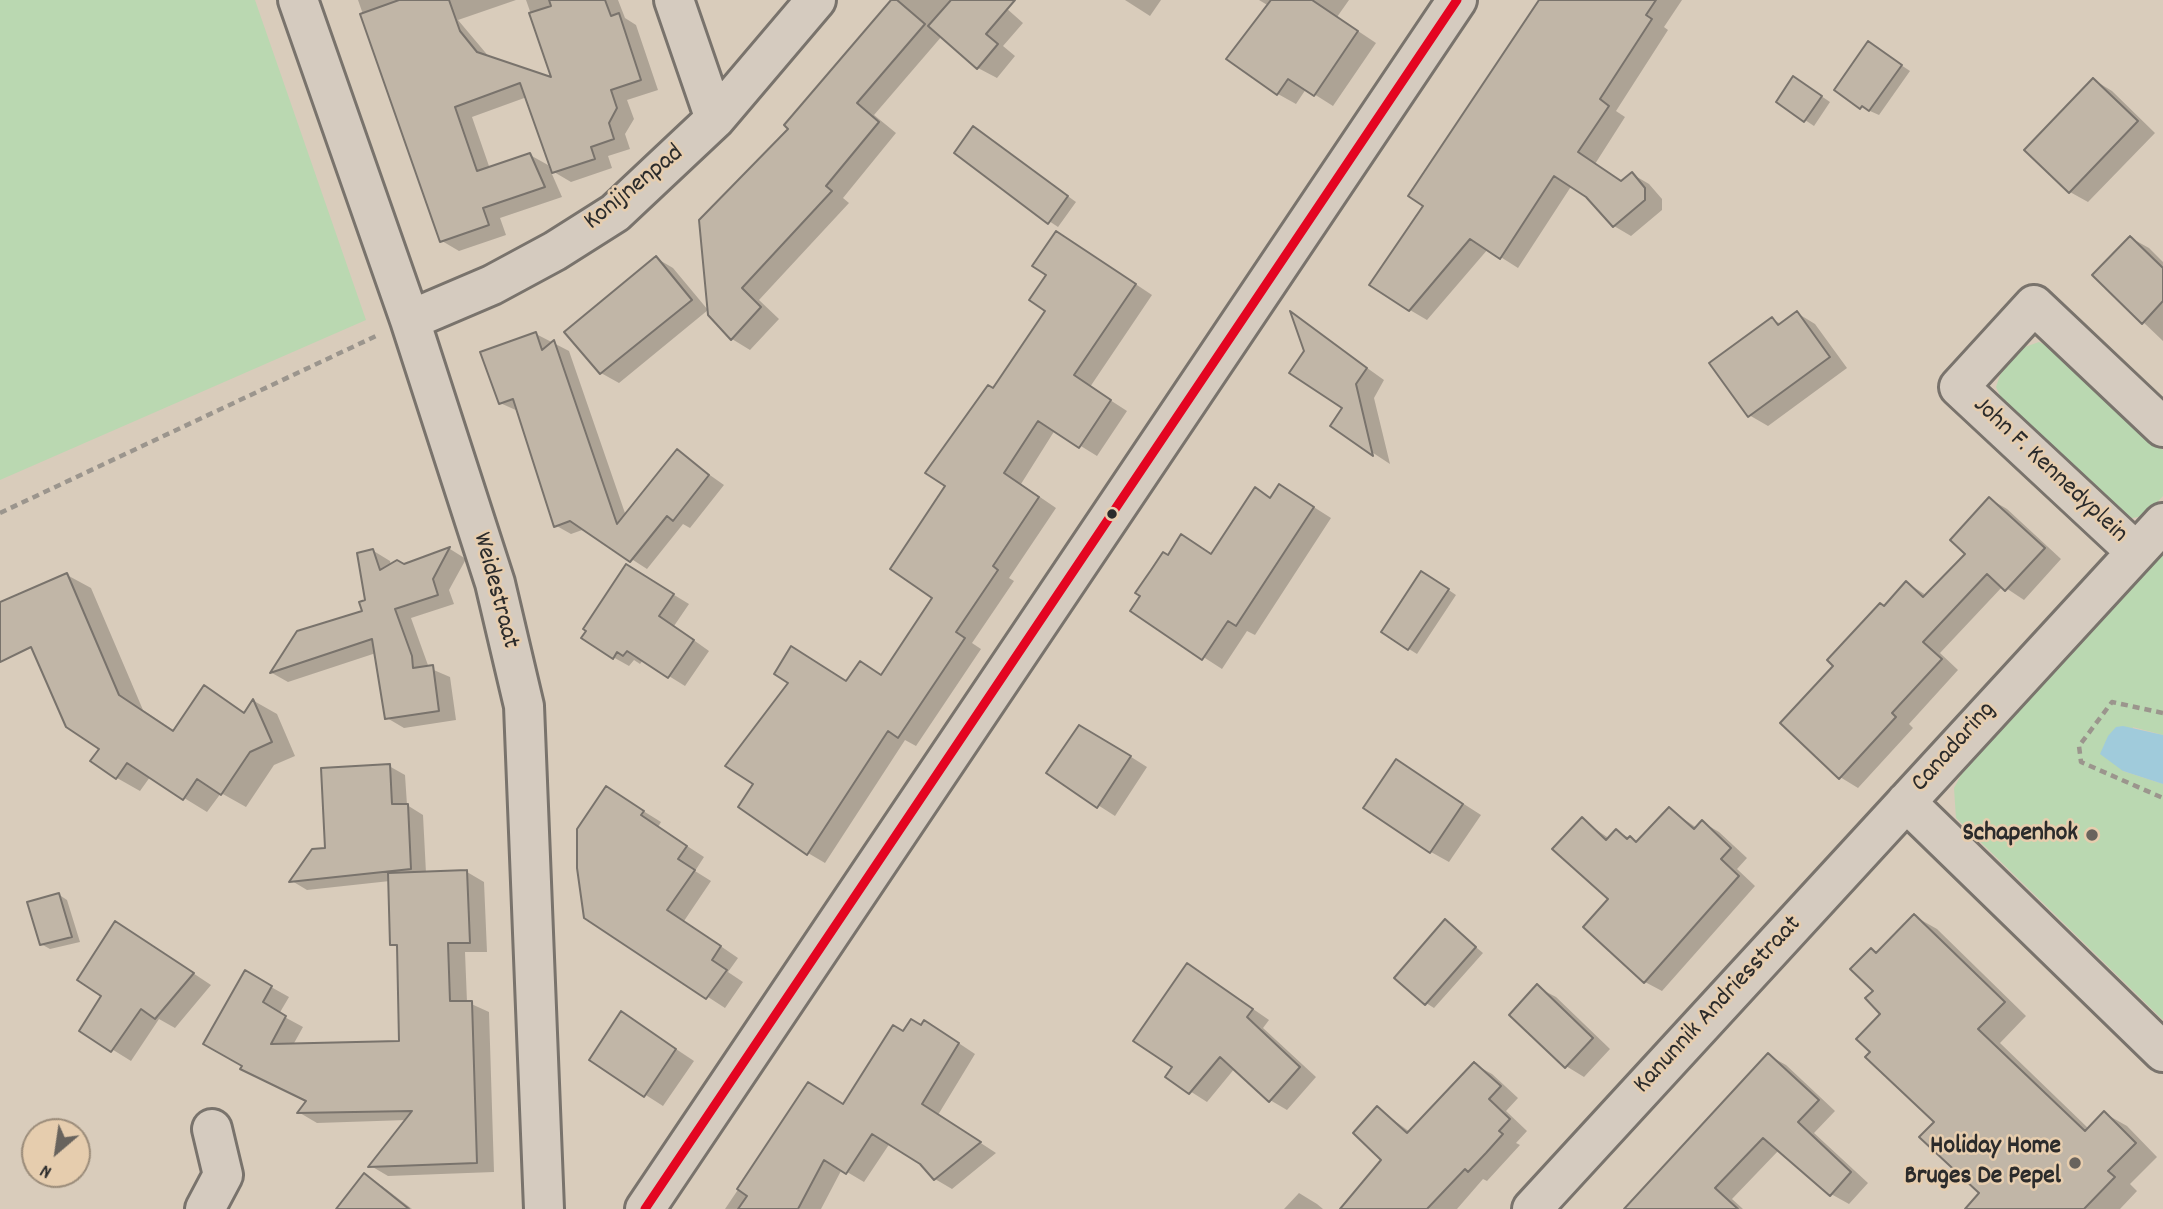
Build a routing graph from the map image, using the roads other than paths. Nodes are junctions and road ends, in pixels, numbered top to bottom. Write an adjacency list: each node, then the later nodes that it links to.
1 (298, 0): 6 (street, Weidestraat)
2 (674, 0): 5 (street)
3 (816, 0): 5 (street, Konijnenpad)
4 (1457, 0): 15 (street)
5 (715, 118): 6 (street, Konijnenpad)
6 (410, 320): 14 (street, Weidestraat)
7 (2163, 427): 9 (street, John F. Kennedyplein)
8 (2163, 523): 9 (street, Canadaring)
9 (2135, 551): 10 (street, Canadaring)
10 (1906, 802): 11 (street, Canadaring); 16 (street, Kanunnik Andriesstraat)
11 (2163, 1052)
12 (212, 1129): 13 (street)
13 (205, 1209)
14 (544, 1209)
15 (645, 1209)
16 (1532, 1209)

